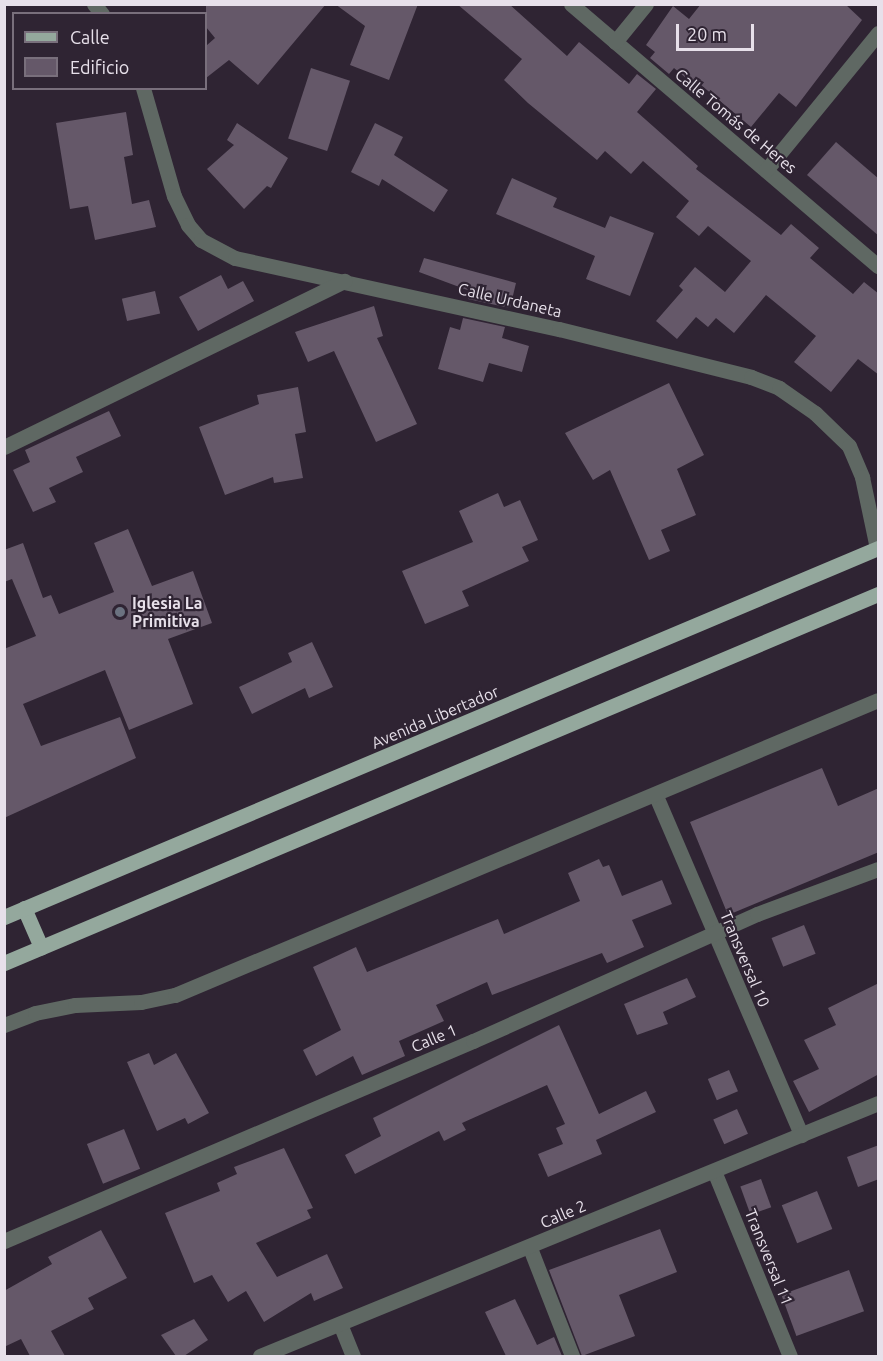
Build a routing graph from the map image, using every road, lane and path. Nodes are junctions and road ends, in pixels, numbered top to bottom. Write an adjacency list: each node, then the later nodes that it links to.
1 (571, 4): 4 (street, Calle Tomás de Heres)
2 (646, 4): 4 (street)
3 (879, 33): 6 (street)
4 (615, 42): 6 (street, Calle Tomás de Heres)
5 (144, 90): 8 (street, Calle Urdaneta)
6 (766, 170): 7 (street, Calle Tomás de Heres)
7 (879, 266)
8 (345, 282): 9 (street); 10 (street, Calle Urdaneta)
9 (4, 447)
10 (878, 548): 15 (main road, Avenida Libertador)
11 (879, 594): 18 (main road)
12 (879, 700): 13 (street)
13 (656, 796): 17 (street, Transversal 10); 20 (street)
14 (879, 869): 17 (street, Calle 1)
15 (24, 908): 16 (main road, Avenida Libertador); 18 (main road)
16 (4, 917)
17 (715, 933): 22 (street, Transversal 10); 24 (street, Calle 1)
18 (41, 947): 19 (main road)
19 (4, 963)
20 (4, 1025)
21 (879, 1103): 22 (street, Calle 2)
22 (801, 1135): 23 (street, Calle 2)
23 (714, 1171): 25 (street, Calle 2); 30 (street, Transversal 11)
24 (4, 1241)
25 (530, 1248): 26 (street, Calle 2); 29 (street)
26 (340, 1324): 27 (street, Calle 2); 28 (street)
27 (260, 1356)
28 (353, 1356)
29 (572, 1356)
30 (790, 1356)

